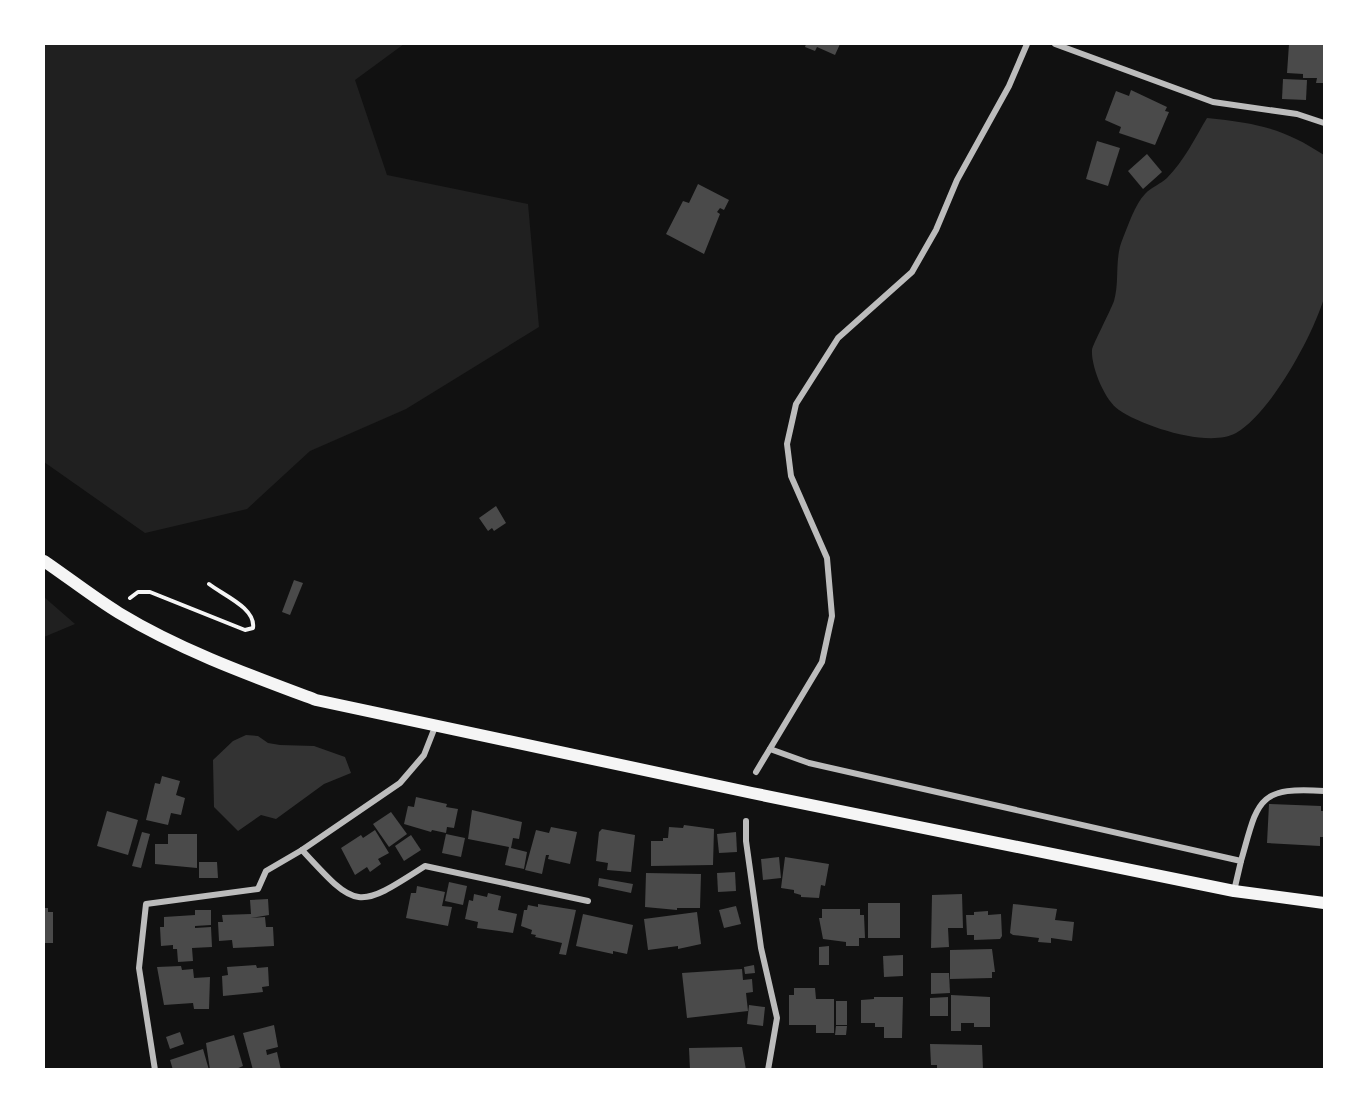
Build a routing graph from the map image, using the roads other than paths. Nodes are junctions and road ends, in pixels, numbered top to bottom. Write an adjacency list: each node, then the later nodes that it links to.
1 (1027, 44): 6 (street)
2 (1056, 44): 3 (street)
3 (1324, 123)
4 (44, 561): 5 (main road)
5 (435, 727): 10 (street); 12 (main road)
6 (770, 749): 7 (street); 11 (street)
7 (756, 772)
8 (1324, 791): 11 (street)
9 (746, 820): 16 (street)
10 (302, 850): 13 (street); 15 (street)
11 (1241, 861): 12 (street)
12 (1234, 891): 14 (main road)
13 (588, 901)
14 (1324, 903)
15 (155, 1070)
16 (768, 1070)

